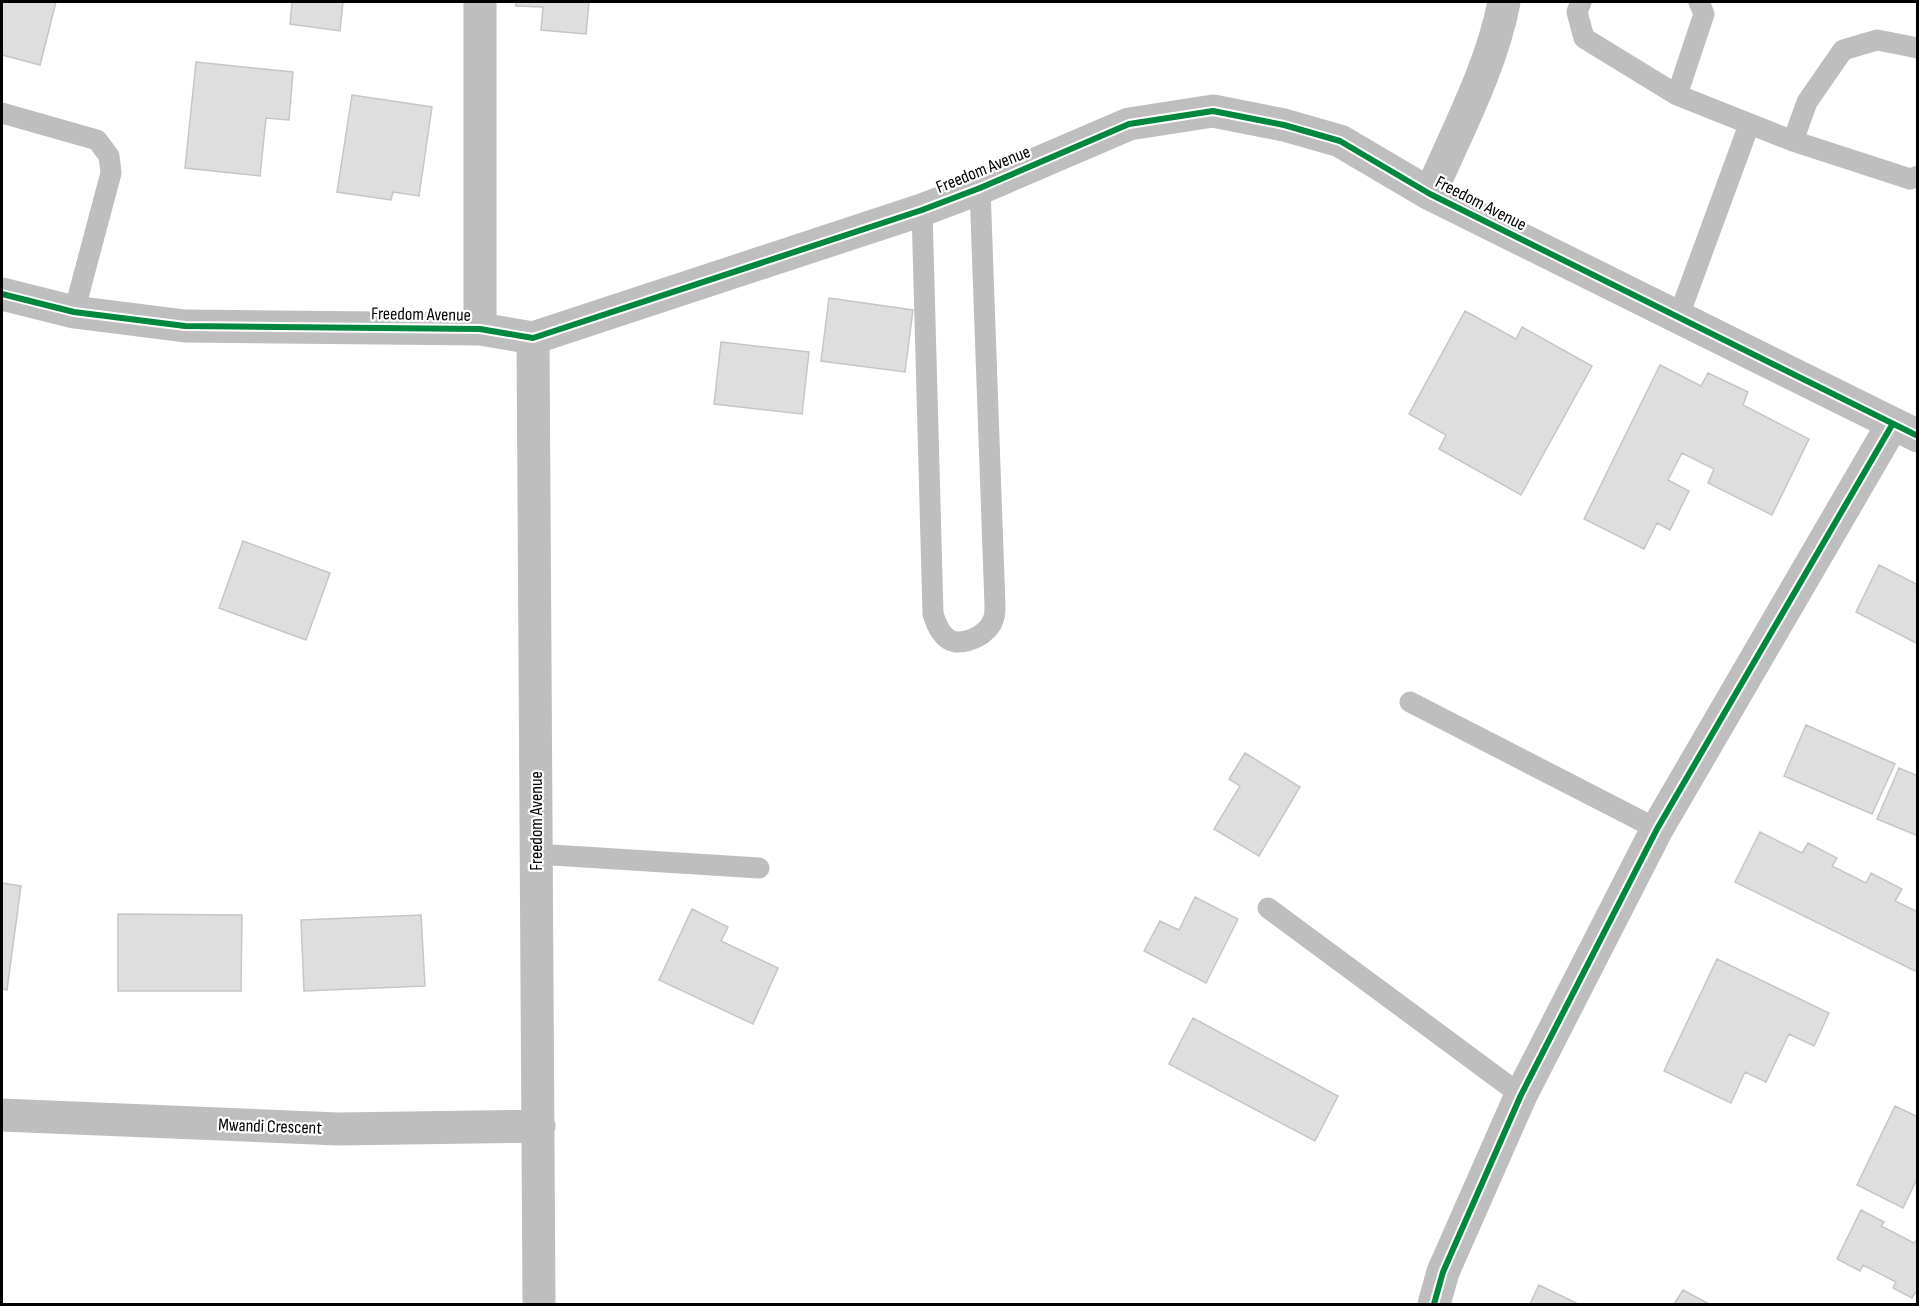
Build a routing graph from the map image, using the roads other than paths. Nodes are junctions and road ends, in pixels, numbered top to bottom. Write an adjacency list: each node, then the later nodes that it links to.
1 (480, 2): 17 (street)
2 (1504, 2): 12 (street)
3 (1581, 2): 6 (lane)
4 (1699, 2): 6 (lane)
5 (1917, 48): 9 (lane)
6 (1677, 95): 8 (lane)
7 (2, 113): 15 (lane)
8 (1749, 125): 9 (lane); 16 (lane)
9 (1793, 141): 10 (lane)
10 (1917, 176)
11 (980, 188): 12 (street, Freedom Avenue); 13 (street, Freedom Avenue); 13 (lane)
12 (1430, 194): 16 (street, Freedom Avenue)
13 (922, 210): 18 (street, Freedom Avenue)
14 (2, 294): 15 (street, Freedom Avenue)
15 (74, 312): 17 (street, Freedom Avenue)
16 (1678, 318): 19 (street, Freedom Avenue)
17 (480, 329): 18 (street, Freedom Avenue)
18 (533, 338): 22 (street, Freedom Avenue)
19 (1905, 430): 21 (street)
20 (1410, 702): 21 (lane)
21 (1657, 829): 25 (street)
22 (536, 854): 23 (lane); 27 (street, Freedom Avenue)
23 (759, 868)
24 (1269, 908): 25 (lane)
25 (1521, 1095): 29 (street)
26 (2, 1115): 27 (street, Mwandi Crescent)
27 (539, 1126): 28 (street, Freedom Avenue)
28 (539, 1305)
29 (1434, 1305)

